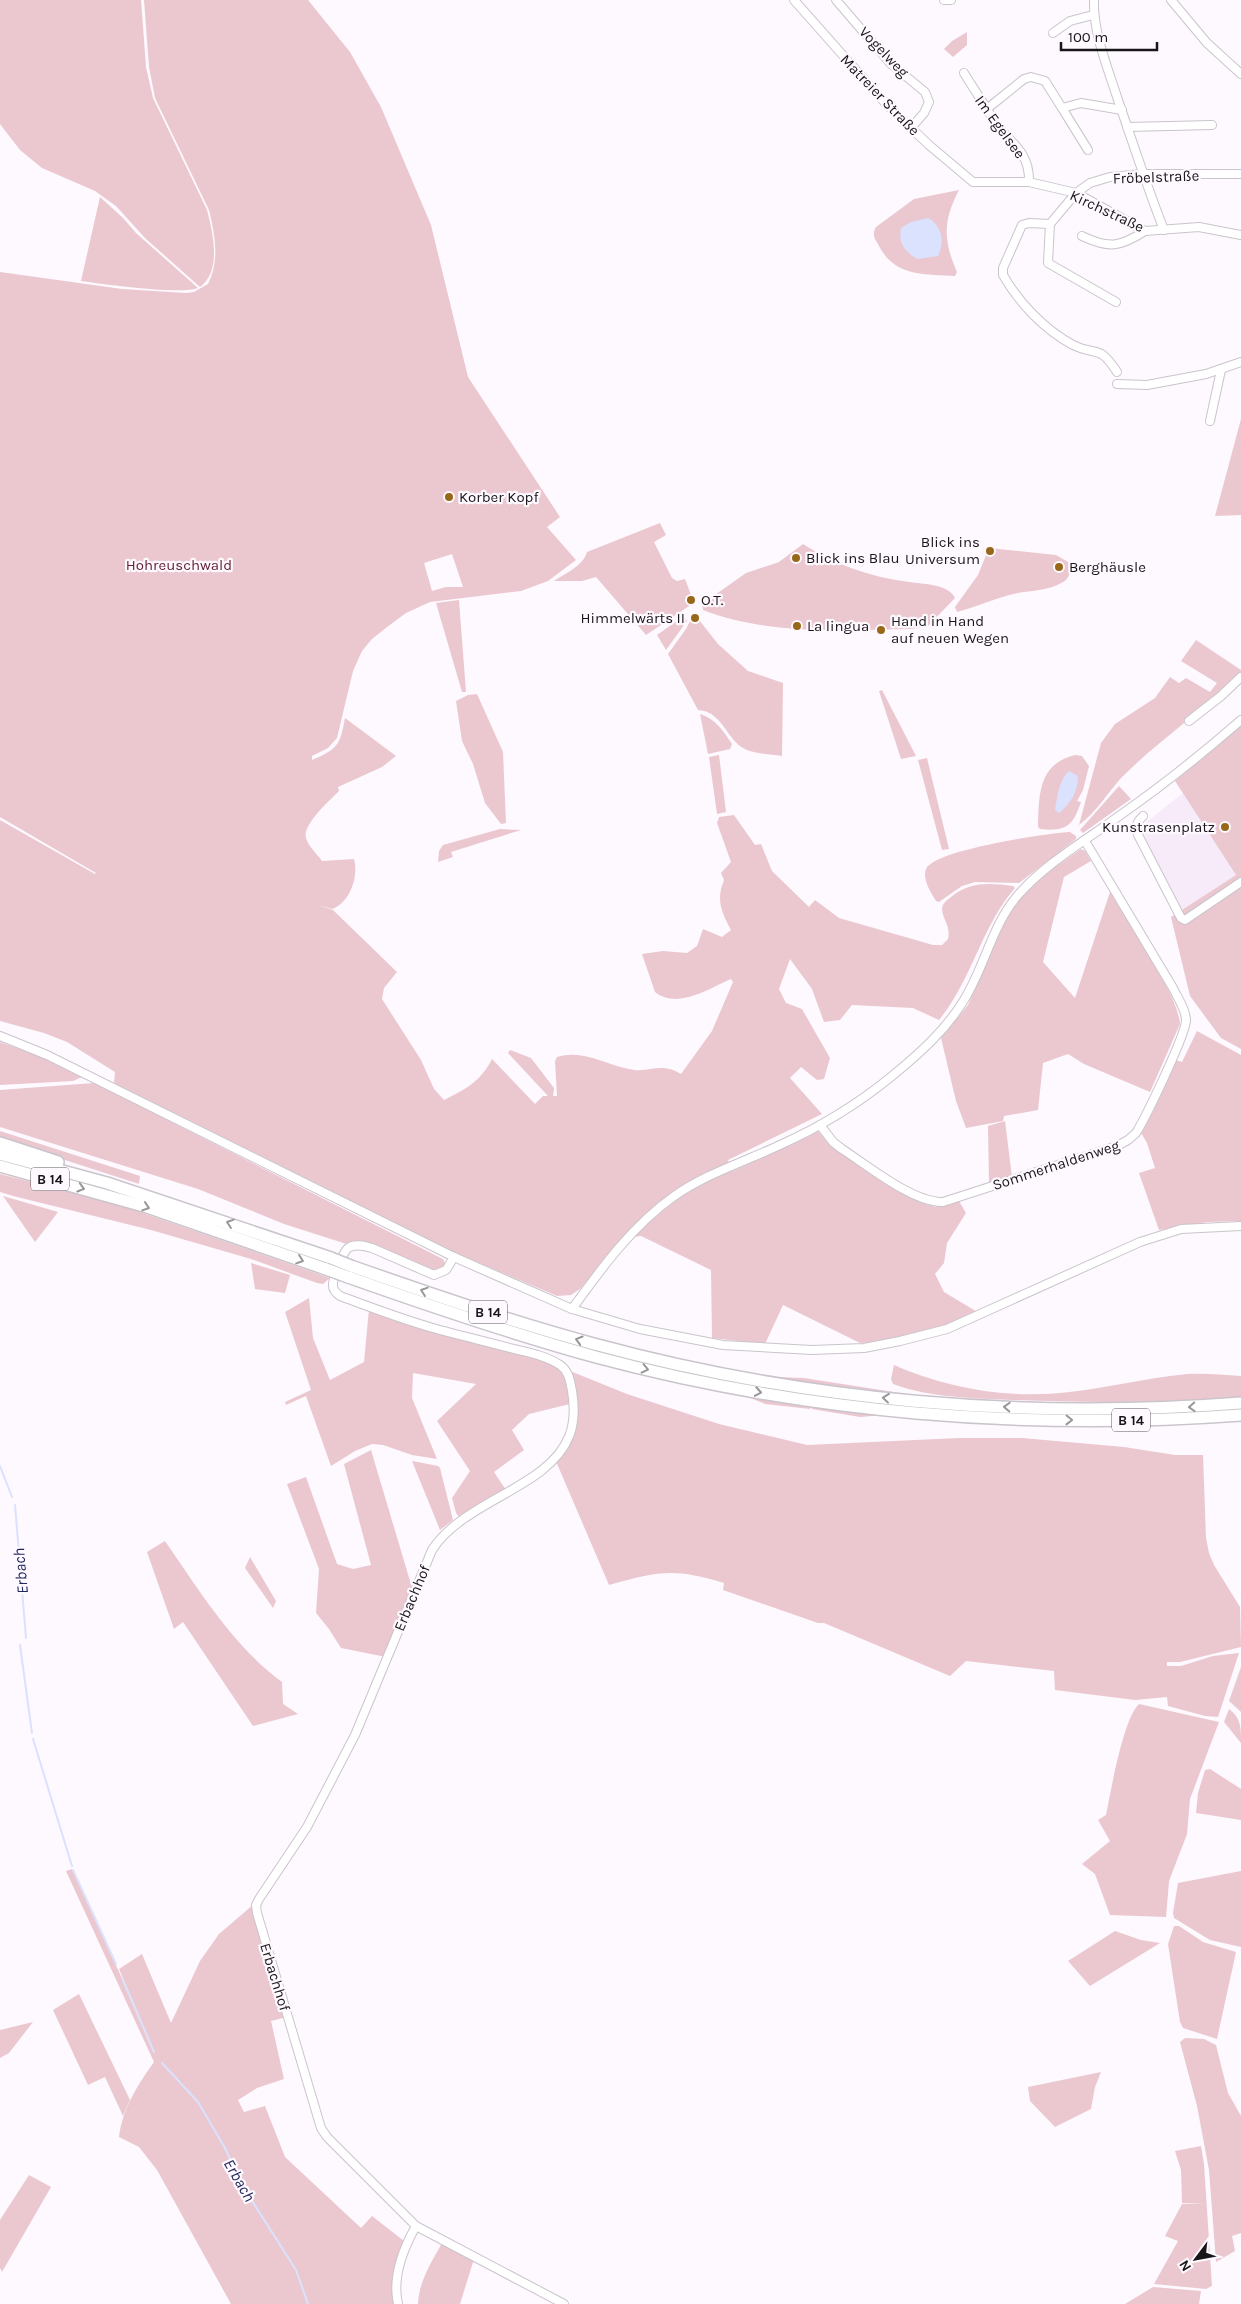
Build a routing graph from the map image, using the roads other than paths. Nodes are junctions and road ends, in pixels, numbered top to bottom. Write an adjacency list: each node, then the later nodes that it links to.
1 (794, 0): 16 (street, Matreier Straße)
2 (836, 0): 16 (street, Vogelweg)
3 (944, 0): 4 (street)
4 (951, 0)
5 (1094, 0): 7 (street)
6 (1171, 0): 10 (street)
7 (1093, 15): 8 (street); 13 (street)
8 (1053, 33)
9 (964, 73): 11 (street, Im Egelsee)
10 (1241, 74)
11 (988, 108): 12 (street); 21 (street, Im Egelsee)
12 (1062, 108): 13 (street); 17 (street)
13 (1122, 110): 15 (street)
14 (1212, 125): 15 (street)
15 (1127, 126): 18 (street)
16 (911, 128): 20 (street, Matreier Straße)
17 (1088, 150)
18 (1143, 174): 19 (street, Fröbelstraße); 22 (street, Fröbelstraße); 24 (street)
19 (1241, 174)
20 (973, 182): 21 (street, Kirchstraße)
21 (1029, 182): 22 (street, Kirchstraße)
22 (1076, 193): 23 (street); 25 (street, Kirchstraße)
23 (1050, 224): 28 (street); 31 (street)
24 (1164, 230): 25 (street, Kirchstraße); 26 (street, Kirchstraße)
25 (1145, 231): 27 (street)
26 (1241, 235)
27 (1082, 236)
28 (1116, 302)
29 (1241, 362): 30 (street)
30 (1221, 370): 32 (street); 33 (street)
31 (1117, 372)
32 (1117, 384)
33 (1210, 421)
34 (1241, 677): 36 (street)
35 (1241, 720): 38 (street)
36 (1189, 721)
37 (1144, 816): 39 (street)
38 (1085, 841): 41 (street); 41 (street, Sommerhaldenweg)
39 (1241, 882)
40 (0, 1036): 47 (street)
41 (820, 1125): 50 (street)
42 (0, 1142): 45 (highway)
43 (0, 1154): 45 (highway, B 14)
44 (0, 1166): 48 (highway, B 14, one-way to 48)
45 (83, 1176): 48 (highway, B 14, one-way to 45)
46 (1241, 1226): 50 (street)
47 (454, 1257): 50 (street); 53 (street, Erbachhof)
48 (328, 1264): 49 (highway, B 14, bridge)
49 (349, 1271): 51 (highway, B 14, one-way to 49); 52 (highway, B 14, one-way to 52)
50 (572, 1309)
51 (1241, 1403)
52 (1241, 1415)
53 (416, 2226): 54 (street); 55 (street)
54 (398, 2304)
55 (564, 2304)

